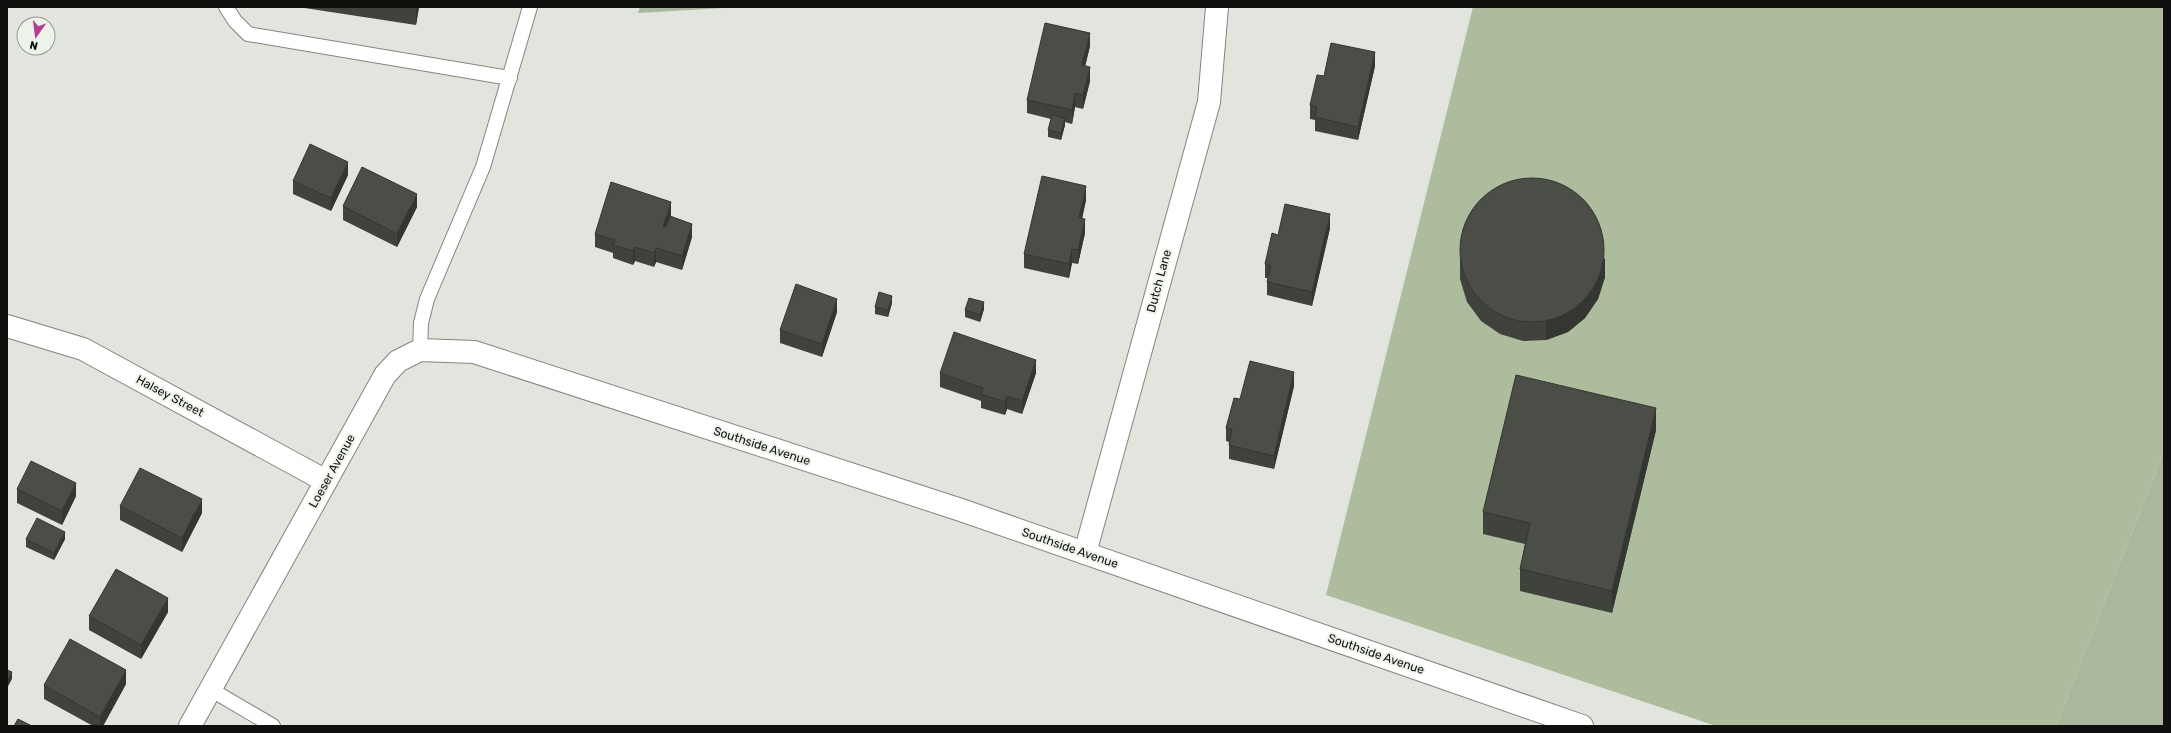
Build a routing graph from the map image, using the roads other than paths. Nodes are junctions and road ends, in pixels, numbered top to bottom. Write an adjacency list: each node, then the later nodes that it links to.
1 (226, 7): 4 (lane)
2 (530, 7): 4 (lane)
3 (1217, 7): 9 (street, Dutch Lane)
4 (510, 78): 6 (lane)
5 (7, 326): 8 (street, Halsey Street)
6 (420, 350): 7 (street, Loeser Avenue); 8 (street, Loeser Avenue)
7 (554, 378): 9 (street, Southside Avenue)
8 (326, 481): 10 (street, Loeser Avenue)
9 (1085, 553): 13 (street, Southside Avenue)
10 (210, 689): 11 (street, Loeser Avenue); 12 (lane)
11 (190, 726)
12 (273, 726)
13 (1582, 726)

